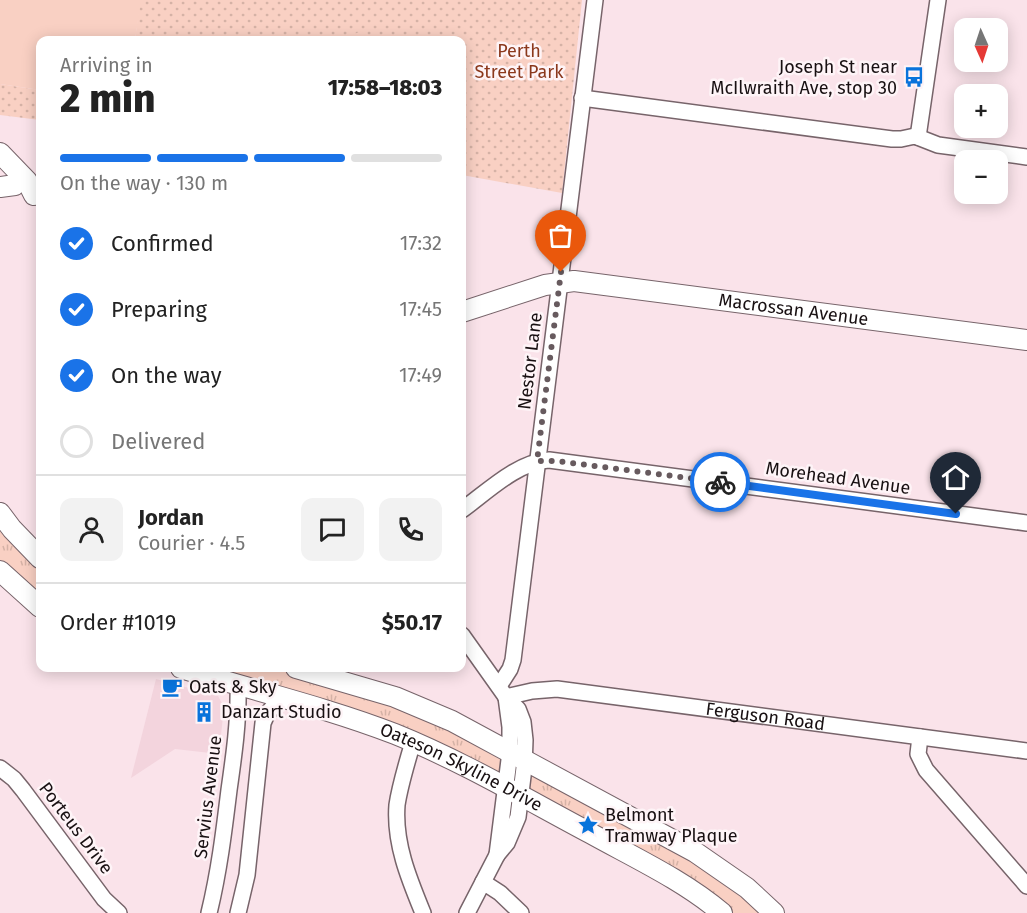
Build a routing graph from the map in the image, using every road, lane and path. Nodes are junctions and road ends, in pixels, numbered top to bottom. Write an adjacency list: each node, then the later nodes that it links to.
1 (595, 0): 3 (street, Nestor Lane)
2 (938, 0): 4 (street)
3 (582, 98): 4 (street); 11 (street, Nestor Lane)
4 (918, 136): 6 (street)
5 (0, 153): 9 (main road)
6 (1027, 157)
7 (0, 170): 8 (main road)
8 (8, 186): 10 (main road)
9 (36, 196)
10 (36, 198)
11 (559, 282): 12 (main road, Macrossan Avenue); 13 (main road, Macrossan Avenue); 14 (street, Nestor Lane)
12 (466, 311)
13 (1027, 340)
14 (537, 461): 15 (street); 17 (street, Morehead Avenue); 25 (street, Nestor Lane)
15 (466, 507)
16 (0, 513): 18 (main road)
17 (1027, 523)
18 (36, 550)
19 (0, 571): 20 (main road)
20 (36, 603)
21 (468, 655): 25 (street)
22 (195, 672): 24 (main road, Oateson Skyline Drive)
23 (309, 672): 30 (main road, Oateson Skyline Drive)
24 (238, 684): 26 (main road, Oateson Skyline Drive); 36 (street, Servius Avenue)
25 (502, 692): 27 (street, Ferguson Road); 30 (street)
26 (281, 697): 28 (main road, Oateson Skyline Drive); 37 (street)
27 (920, 737): 29 (street, Ferguson Road); 34 (street)
28 (413, 742): 32 (main road, Oateson Skyline Drive); 38 (street)
29 (1027, 751)
30 (517, 756): 32 (street); 42 (main road, Oateson Skyline Drive)
31 (0, 768): 35 (street, Porteus Drive)
32 (513, 792): 33 (street); 41 (main road, Oateson Skyline Drive)
33 (483, 882): 39 (street); 40 (street)
34 (1027, 886)
35 (119, 913)
36 (209, 913)
37 (238, 913)
38 (423, 913)
39 (467, 913)
40 (521, 913)
41 (722, 913)
42 (774, 913)

